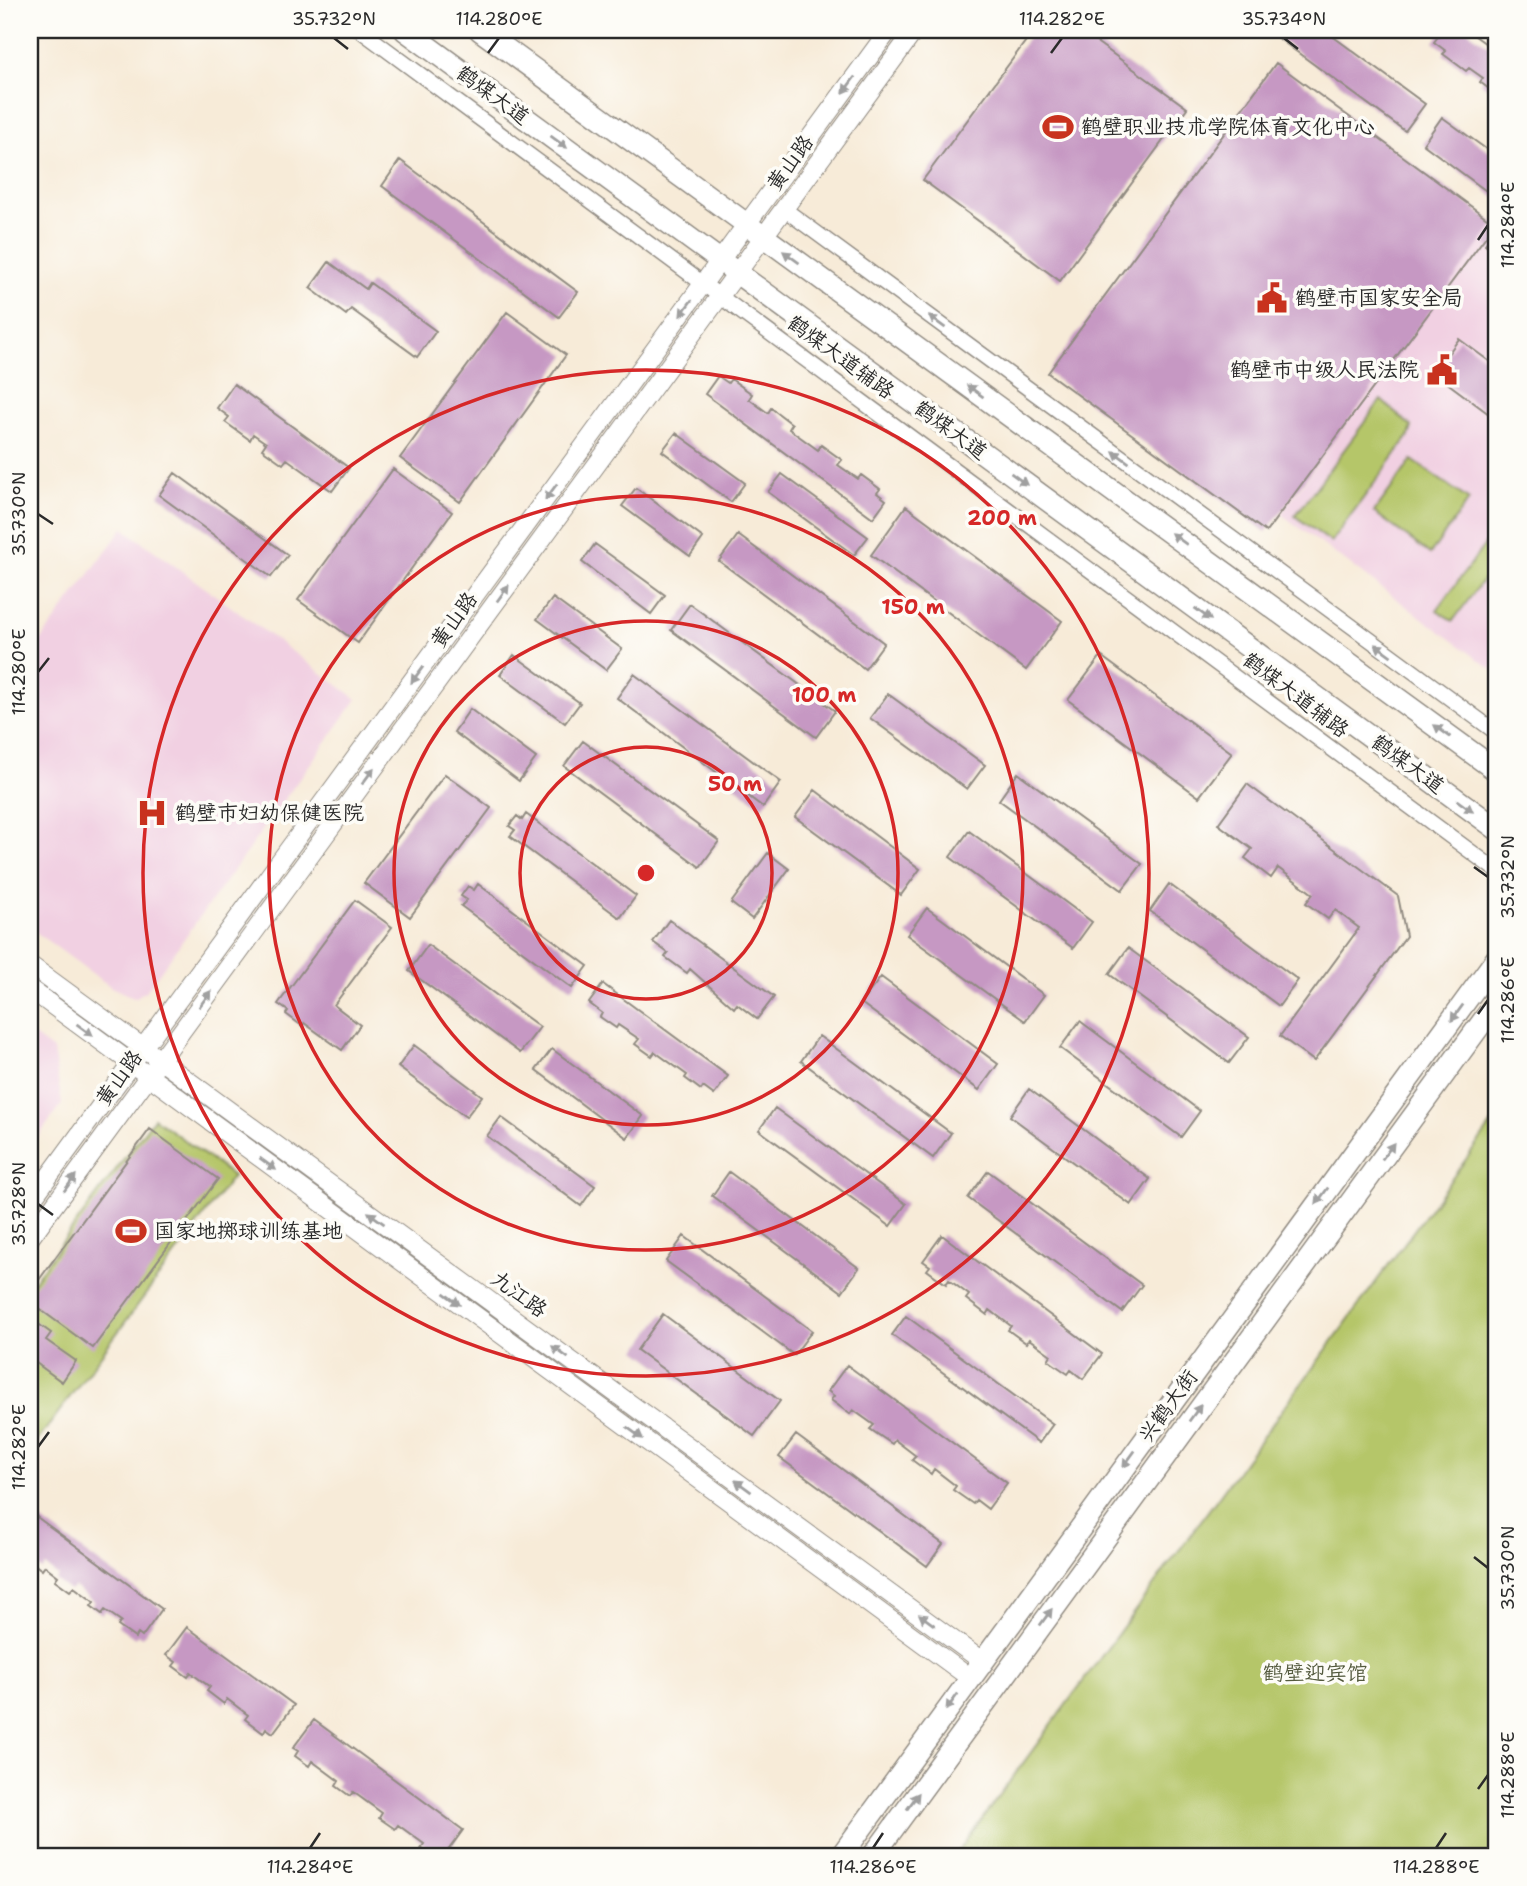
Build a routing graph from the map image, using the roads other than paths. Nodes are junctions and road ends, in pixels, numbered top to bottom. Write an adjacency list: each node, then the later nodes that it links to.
1 (360, 30): 9 (street, 鹤煤大道辅路)
2 (405, 30): 8 (main road, 鹤煤大道, one-way to 8)
3 (480, 30): 7 (main road)
4 (889, 30): 7 (street, 黄山路, one-way to 7)
5 (915, 30): 6 (street, 黄山路)
6 (785, 209): 7 (street, 黄山路); 11 (street, one-way to 6)
7 (756, 231): 8 (street, 黄山路); 12 (main road, one-way to 7)
8 (729, 267): 9 (street, 黄山路); 10 (street, 黄山路); 13 (main road, 鹤煤大道, one-way to 13)
9 (704, 283): 10 (street, 鹤煤大道辅路); 19 (street, 黄山路, one-way to 19)
10 (721, 295): 14 (street, 鹤煤大道辅路); 20 (street, 黄山路, one-way to 10)
11 (1497, 733)
12 (1497, 771)
13 (1497, 830)
14 (1497, 871)
15 (1497, 958): 25 (main road, 兴鹤大街, one-way to 25)
16 (30, 965): 19 (street, 九江路)
17 (30, 989): 21 (street, 九江路, one-way to 21)
18 (1497, 1002): 28 (main road, 兴鹤大街, one-way to 18)
19 (143, 1048): 20 (street, 九江路); 21 (street, 黄山路)
20 (160, 1060): 22 (street, 黄山路); 25 (street, 九江路, one-way to 20)
21 (131, 1064): 22 (street, 九江路); 23 (street, 黄山路)
22 (148, 1076): 24 (street, 黄山路, one-way to 22); 26 (street, 九江路, one-way to 26)
23 (30, 1202)
24 (30, 1238)
25 (982, 1661): 26 (main road, 兴鹤大街)
26 (970, 1678): 27 (main road, 兴鹤大街, one-way to 27)
27 (841, 1856)
28 (873, 1856)

